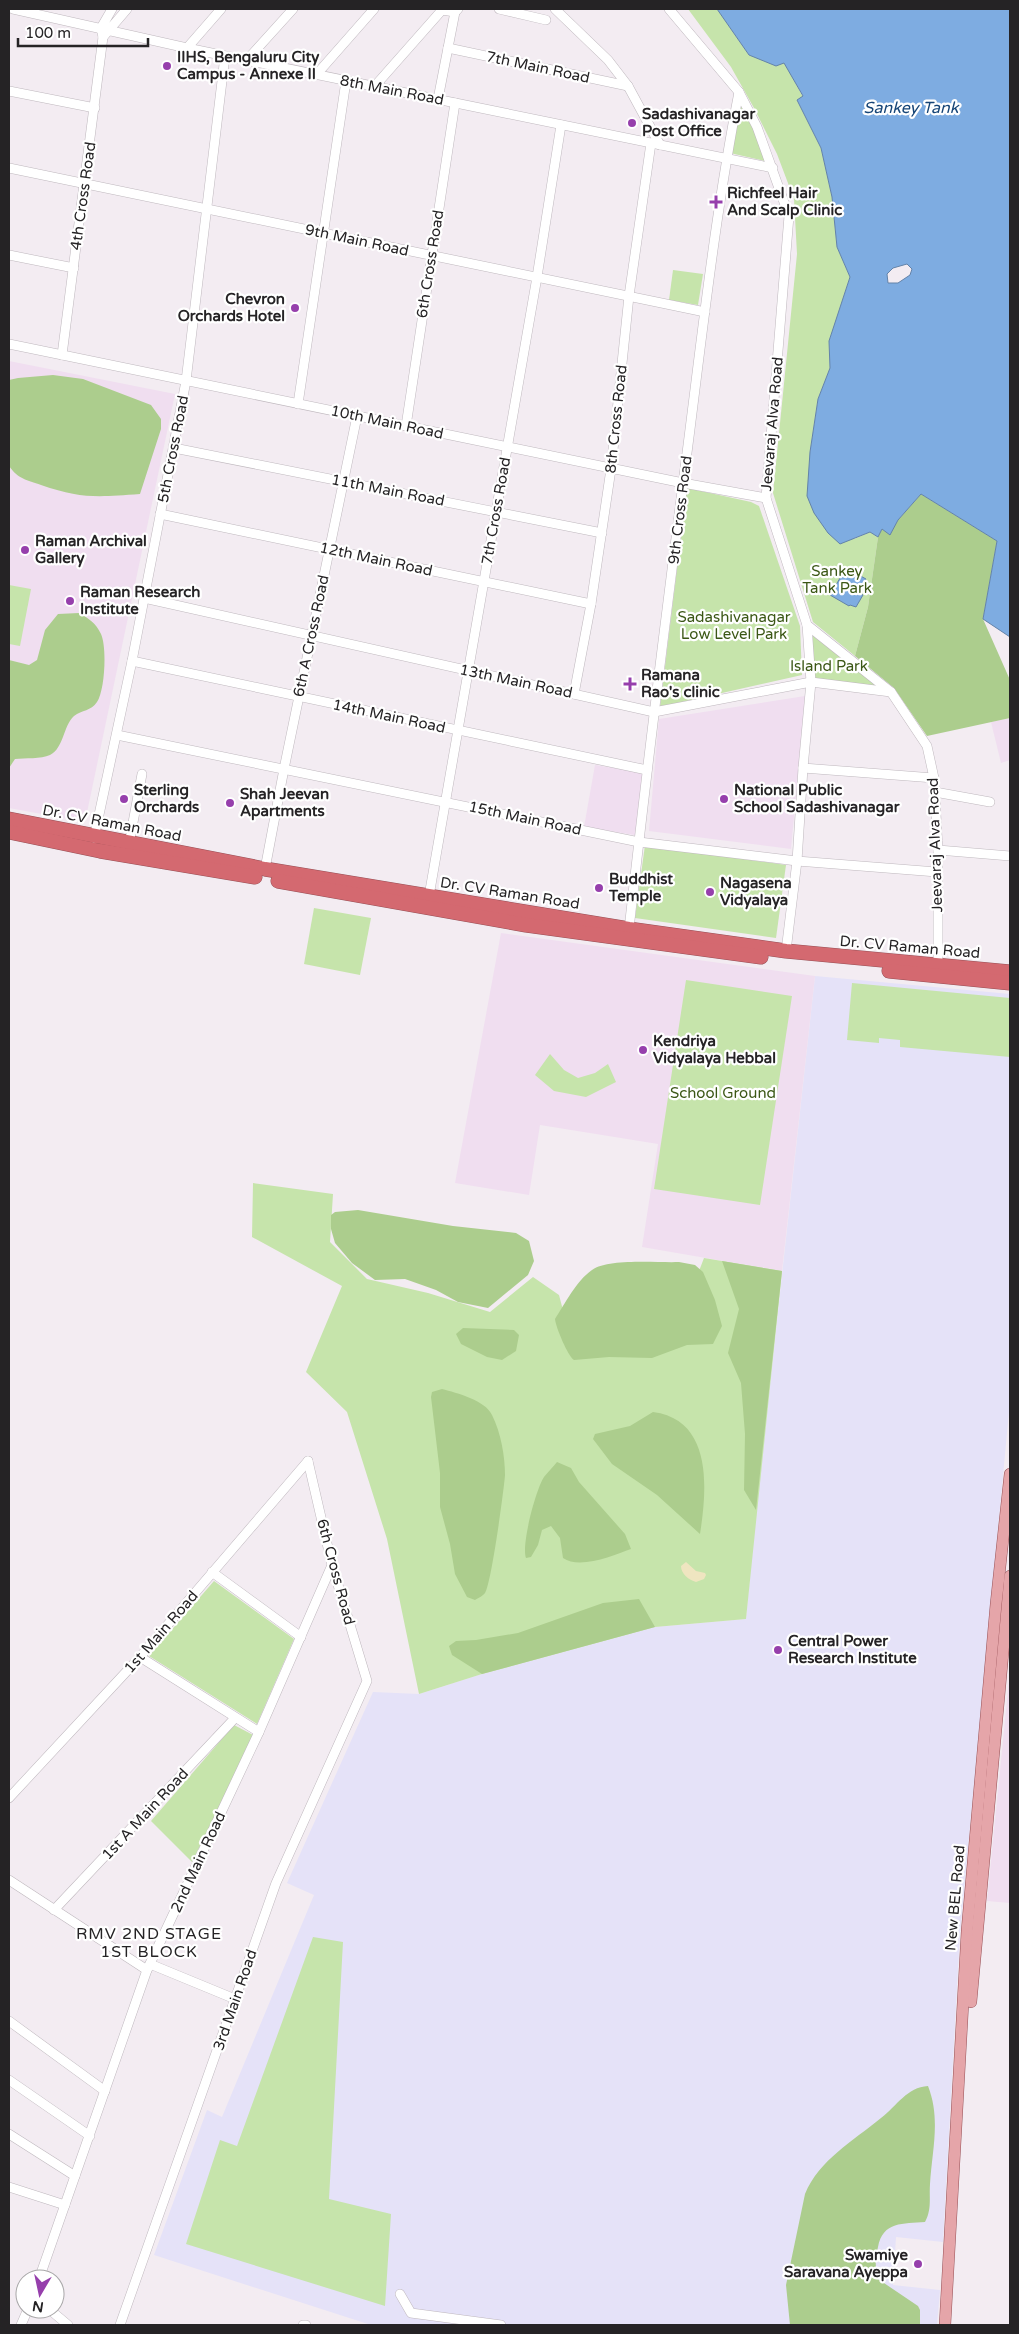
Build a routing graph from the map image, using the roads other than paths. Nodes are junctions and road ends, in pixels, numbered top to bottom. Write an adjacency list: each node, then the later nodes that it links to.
1 (13, 9): 10 (street, 8th Main Road)
2 (112, 9): 13 (street)
3 (128, 9): 13 (street)
4 (222, 9): 14 (street)
5 (293, 9): 17 (street)
6 (374, 9): 18 (street)
7 (499, 9): 12 (street)
8 (555, 9): 20 (street)
9 (669, 9): 23 (street, Jeevaraj Alva Road)
10 (27, 10): 13 (street, 8th Main Road)
11 (456, 10): 15 (street); 21 (street)
12 (546, 20)
13 (104, 32): 14 (street, 8th Main Road); 26 (street, 4th Cross Road)
14 (187, 48): 16 (street, 8th Main Road)
15 (448, 48): 20 (street, 7th Main Road); 24 (street)
16 (226, 56): 17 (street, 8th Main Road); 33 (street, 5th Cross Road)
17 (246, 61): 18 (street, 8th Main Road)
18 (316, 75): 19 (street, 8th Main Road)
19 (346, 81): 21 (street, 8th Main Road); 34 (street)
20 (628, 86): 28 (street)
21 (374, 87): 24 (street, 8th Main Road)
22 (9, 91): 26 (street)
23 (739, 92): 29 (street, 9th Cross Road); 31 (street, Jeevaraj Alva Road)
24 (438, 99): 25 (street, 8th Main Road)
25 (455, 103): 27 (street, 8th Main Road); 36 (street, 6th Cross Road)
26 (95, 108): 32 (street, 4th Cross Road)
27 (562, 125): 28 (street, 8th Main Road); 38 (street, 7th Cross Road)
28 (655, 144): 29 (street, 8th Main Road); 39 (street, 8th Cross Road)
29 (726, 159): 31 (street, 8th Main Road); 40 (street, 9th Cross Road)
30 (9, 168): 32 (street, 9th Main Road)
31 (773, 168): 52 (street, Jeevaraj Alva Road)
32 (85, 184): 33 (street, 9th Main Road); 37 (street, 4th Cross Road)
33 (206, 209): 34 (street, 9th Main Road); 43 (street, 5th Cross Road)
34 (322, 233): 36 (street, 9th Main Road); 44 (street)
35 (9, 255): 37 (street)
36 (431, 255): 38 (street, 9th Main Road); 46 (street, 6th Cross Road)
37 (74, 268): 42 (street, 4th Cross Road)
38 (538, 278): 39 (street, 9th Main Road); 47 (street, 7th Cross Road)
39 (629, 296): 40 (street, 9th Main Road); 49 (street, 8th Cross Road)
40 (705, 312): 51 (street, 9th Cross Road)
41 (9, 344): 42 (street, 10th Main Road)
42 (62, 355): 43 (street, 10th Main Road)
43 (186, 381): 44 (street, 10th Main Road); 48 (street, 5th Cross Road)
44 (298, 404): 45 (street, 10th Main Road)
45 (357, 416): 46 (street, 10th Main Road); 50 (street, 6th A Cross Road)
46 (406, 426): 47 (street, 10th Main Road)
47 (508, 447): 49 (street, 10th Main Road); 53 (street, 7th Cross Road)
48 (174, 448): 50 (street, 11th Main Road); 54 (street, 5th Cross Road)
49 (612, 468): 51 (street, 10th Main Road); 55 (street, 8th Cross Road)
50 (343, 481): 53 (street, 11th Main Road); 56 (street, 6th A Cross Road)
51 (683, 483): 52 (street, 10th Main Road); 68 (street, 9th Cross Road)
52 (766, 498): 60 (street, Jeevaraj Alva Road)
53 (496, 512): 55 (street, 11th Main Road); 57 (street, 7th Cross Road)
54 (160, 514): 56 (street, 12th Main Road); 58 (street, 5th Cross Road)
55 (602, 533): 59 (street, 8th Cross Road)
56 (329, 549): 57 (street, 12th Main Road); 61 (street, 6th A Cross Road)
57 (484, 582): 59 (street, 12th Main Road); 63 (street, 7th Cross Road)
58 (144, 598): 61 (street, 13th Main Road); 62 (street, 5th Cross Road)
59 (592, 604): 66 (street, 8th Cross Road)
60 (807, 625): 64 (street); 65 (street, Jeevaraj Alva Road)
61 (311, 635): 63 (street, 13th Main Road); 67 (street, 6th A Cross Road)
62 (132, 661): 67 (street, 14th Main Road); 70 (street, 5th Cross Road)
63 (469, 671): 66 (street, 13th Main Road); 69 (street, 7th Cross Road)
64 (811, 682): 65 (street, 13th Main Road); 68 (street, 13th Main Road); 71 (street)
65 (891, 692): 75 (street, Jeevaraj Alva Road)
66 (574, 694): 68 (street, 13th Main Road)
67 (299, 696): 69 (street, 14th Main Road); 72 (street, 6th A Cross Road)
68 (654, 712): 73 (street, 9th Cross Road)
69 (458, 730): 73 (street, 14th Main Road); 77 (street, 7th Cross Road)
70 (116, 734): 72 (street, 15th Main Road); 81 (street, 5th Cross Road)
71 (804, 768): 75 (street); 86 (street)
72 (284, 769): 77 (street, 15th Main Road); 87 (street, 6th A Cross Road)
73 (647, 770): 82 (street, 9th Cross Road)
74 (142, 774): 83 (street)
75 (934, 778): 76 (street, Jeevaraj Alva Road)
76 (935, 792): 78 (street); 84 (street, Jeevaraj Alva Road)
77 (446, 802): 82 (street, 15th Main Road); 89 (street, 7th Cross Road)
78 (990, 802)
79 (9, 819): 81 (highway, Dr. CV Raman Road)
80 (9, 832): 94 (highway, Dr. CV Raman Road)
81 (94, 838): 83 (highway, Dr. CV Raman Road)
82 (639, 842): 86 (street, 15th Main Road); 90 (street, 9th Cross Road)
83 (129, 844): 87 (highway, Dr. CV Raman Road)
84 (938, 850): 85 (street); 88 (street, Jeevaraj Alva Road)
85 (1010, 856)
86 (796, 861): 88 (street, 15th Main Road); 91 (street)
87 (265, 869): 89 (highway, Dr. CV Raman Road)
88 (937, 872): 92 (street, Jeevaraj Alva Road)
89 (429, 896): 90 (highway, Dr. CV Raman Road)
90 (630, 929): 91 (highway, Dr. CV Raman Road)
91 (786, 951): 92 (highway, Dr. CV Raman Road)
92 (938, 961): 93 (highway, Dr. CV Raman Road)
93 (1010, 972)
94 (1010, 984)
95 (308, 1461): 97 (street, 6th Cross Road); 98 (street, 1st Main Road)
96 (1010, 1474): 122 (main road, New BEL Road)
97 (332, 1565): 100 (street, 2nd Main Road); 102 (street, 6th Cross Road)
98 (212, 1572): 100 (street); 101 (street, 1st Main Road)
99 (1010, 1576): 123 (main road, New BEL Road)
100 (301, 1637): 104 (street, 2nd Main Road)
101 (140, 1657): 103 (street); 105 (street, 1st Main Road)
102 (367, 1681): 109 (street, 3rd Main Road)
103 (235, 1718): 104 (street); 107 (street, 1st A Main Road)
104 (259, 1732): 108 (street, 2nd Main Road)
105 (9, 1798)
106 (9, 1880): 107 (street)
107 (54, 1910): 108 (street)
108 (149, 1967): 109 (street); 112 (street, 2nd Main Road)
109 (235, 1999): 120 (street, 3rd Main Road)
110 (9, 2021): 112 (street)
111 (9, 2080): 114 (street)
112 (105, 2091): 114 (street, 2nd Main Road)
113 (9, 2134): 115 (street)
114 (90, 2136): 115 (street, 2nd Main Road)
115 (75, 2176): 117 (street, 2nd Main Road)
116 (9, 2187): 117 (street)
117 (65, 2205): 118 (street, 2nd Main Road)
118 (43, 2269)
119 (400, 2294): 121 (street)
120 (120, 2325)
121 (501, 2325)
122 (945, 2325)
123 (952, 2325)

